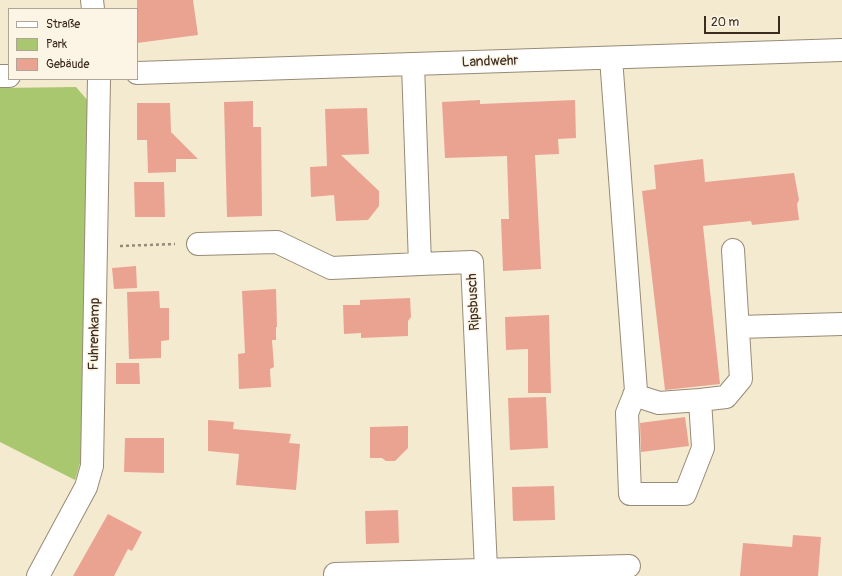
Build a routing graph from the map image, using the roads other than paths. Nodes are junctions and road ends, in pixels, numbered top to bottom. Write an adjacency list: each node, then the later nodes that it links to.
1 (842, 50): 2 (street, Landwehr)
2 (611, 58): 3 (street, Landwehr); 11 (street)
3 (413, 65): 4 (street, Landwehr); 8 (street)
4 (138, 73)
5 (98, 80): 16 (street, Fuhrenkamp)
6 (198, 244): 8 (street)
7 (733, 250): 10 (street)
8 (420, 264): 14 (street, Ripsbusch)
9 (842, 324): 10 (street)
10 (738, 327): 12 (street)
11 (634, 395): 12 (street); 12 (street)
12 (700, 400)
13 (629, 566): 14 (street)
14 (486, 569): 15 (street)
15 (335, 574)
16 (38, 576)

